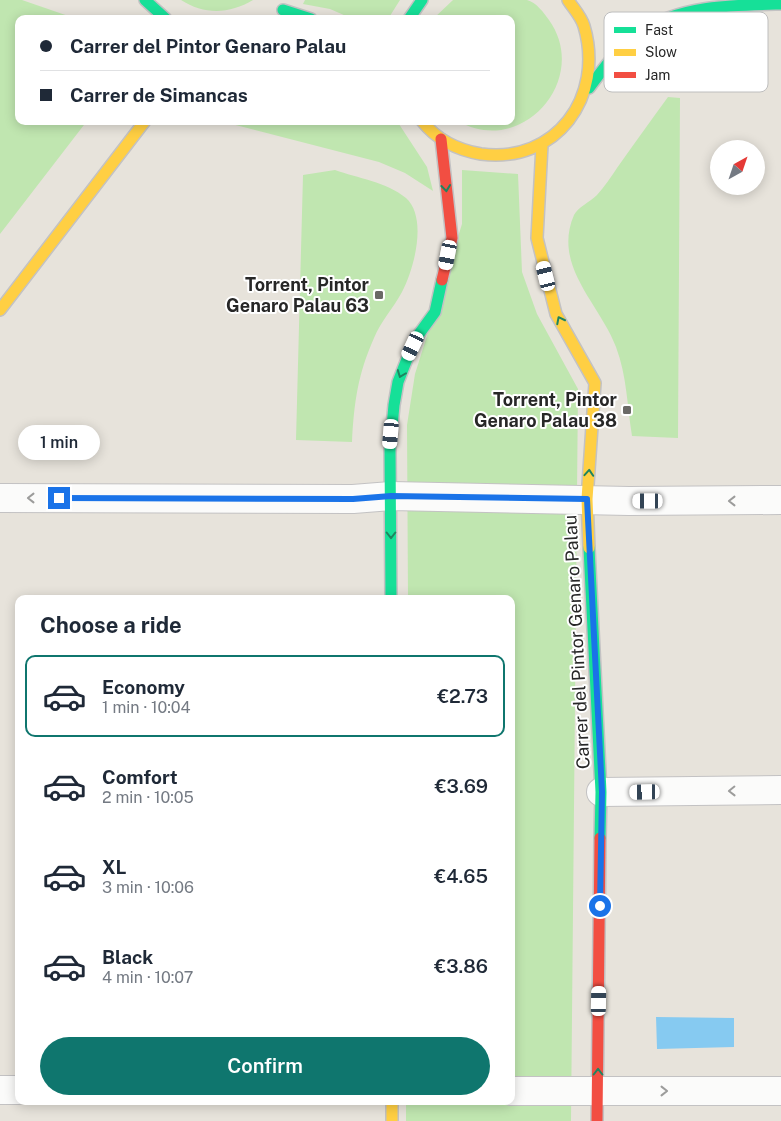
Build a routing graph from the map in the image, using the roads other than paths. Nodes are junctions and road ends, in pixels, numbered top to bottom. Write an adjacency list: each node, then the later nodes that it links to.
1 (145, 0): 9 (street)
2 (290, 0): 7 (street)
3 (422, 0): 12 (street)
4 (568, 0): 14 (street)
5 (771, 0): 6 (street)
6 (781, 3): 8 (street)
7 (283, 10): 10 (street); 11 (street)
8 (692, 12)
9 (160, 15)
10 (276, 15)
11 (299, 15)
12 (413, 15)
13 (604, 68): 14 (street)
14 (586, 93): 18 (street)
15 (142, 125): 19 (street)
16 (426, 125): 17 (street)
17 (440, 140): 18 (street); 20 (street, one-way to 20)
18 (542, 145): 22 (street, Carrer del Pintor Genaro Palau, one-way to 18)
19 (0, 310)
20 (391, 496): 21 (street, one-way to 21); 22 (street); 24 (street, one-way to 24)
21 (0, 498)
22 (587, 499): 23 (street, one-way to 22); 26 (street, Carrer del Pintor Genaro Palau)
23 (781, 500)
24 (391, 595)
25 (781, 790): 26 (street, one-way to 26)
26 (602, 792): 31 (street, Carrer del Pintor Genaro Palau, one-way to 26)
27 (0, 1090): 28 (street)
28 (15, 1090)
29 (515, 1091): 31 (street)
30 (781, 1091): 31 (street, one-way to 30)
31 (598, 1092): 34 (street, Carrer del Pintor Genaro Palau)
32 (392, 1105): 33 (street)
33 (392, 1121)
34 (597, 1121)

